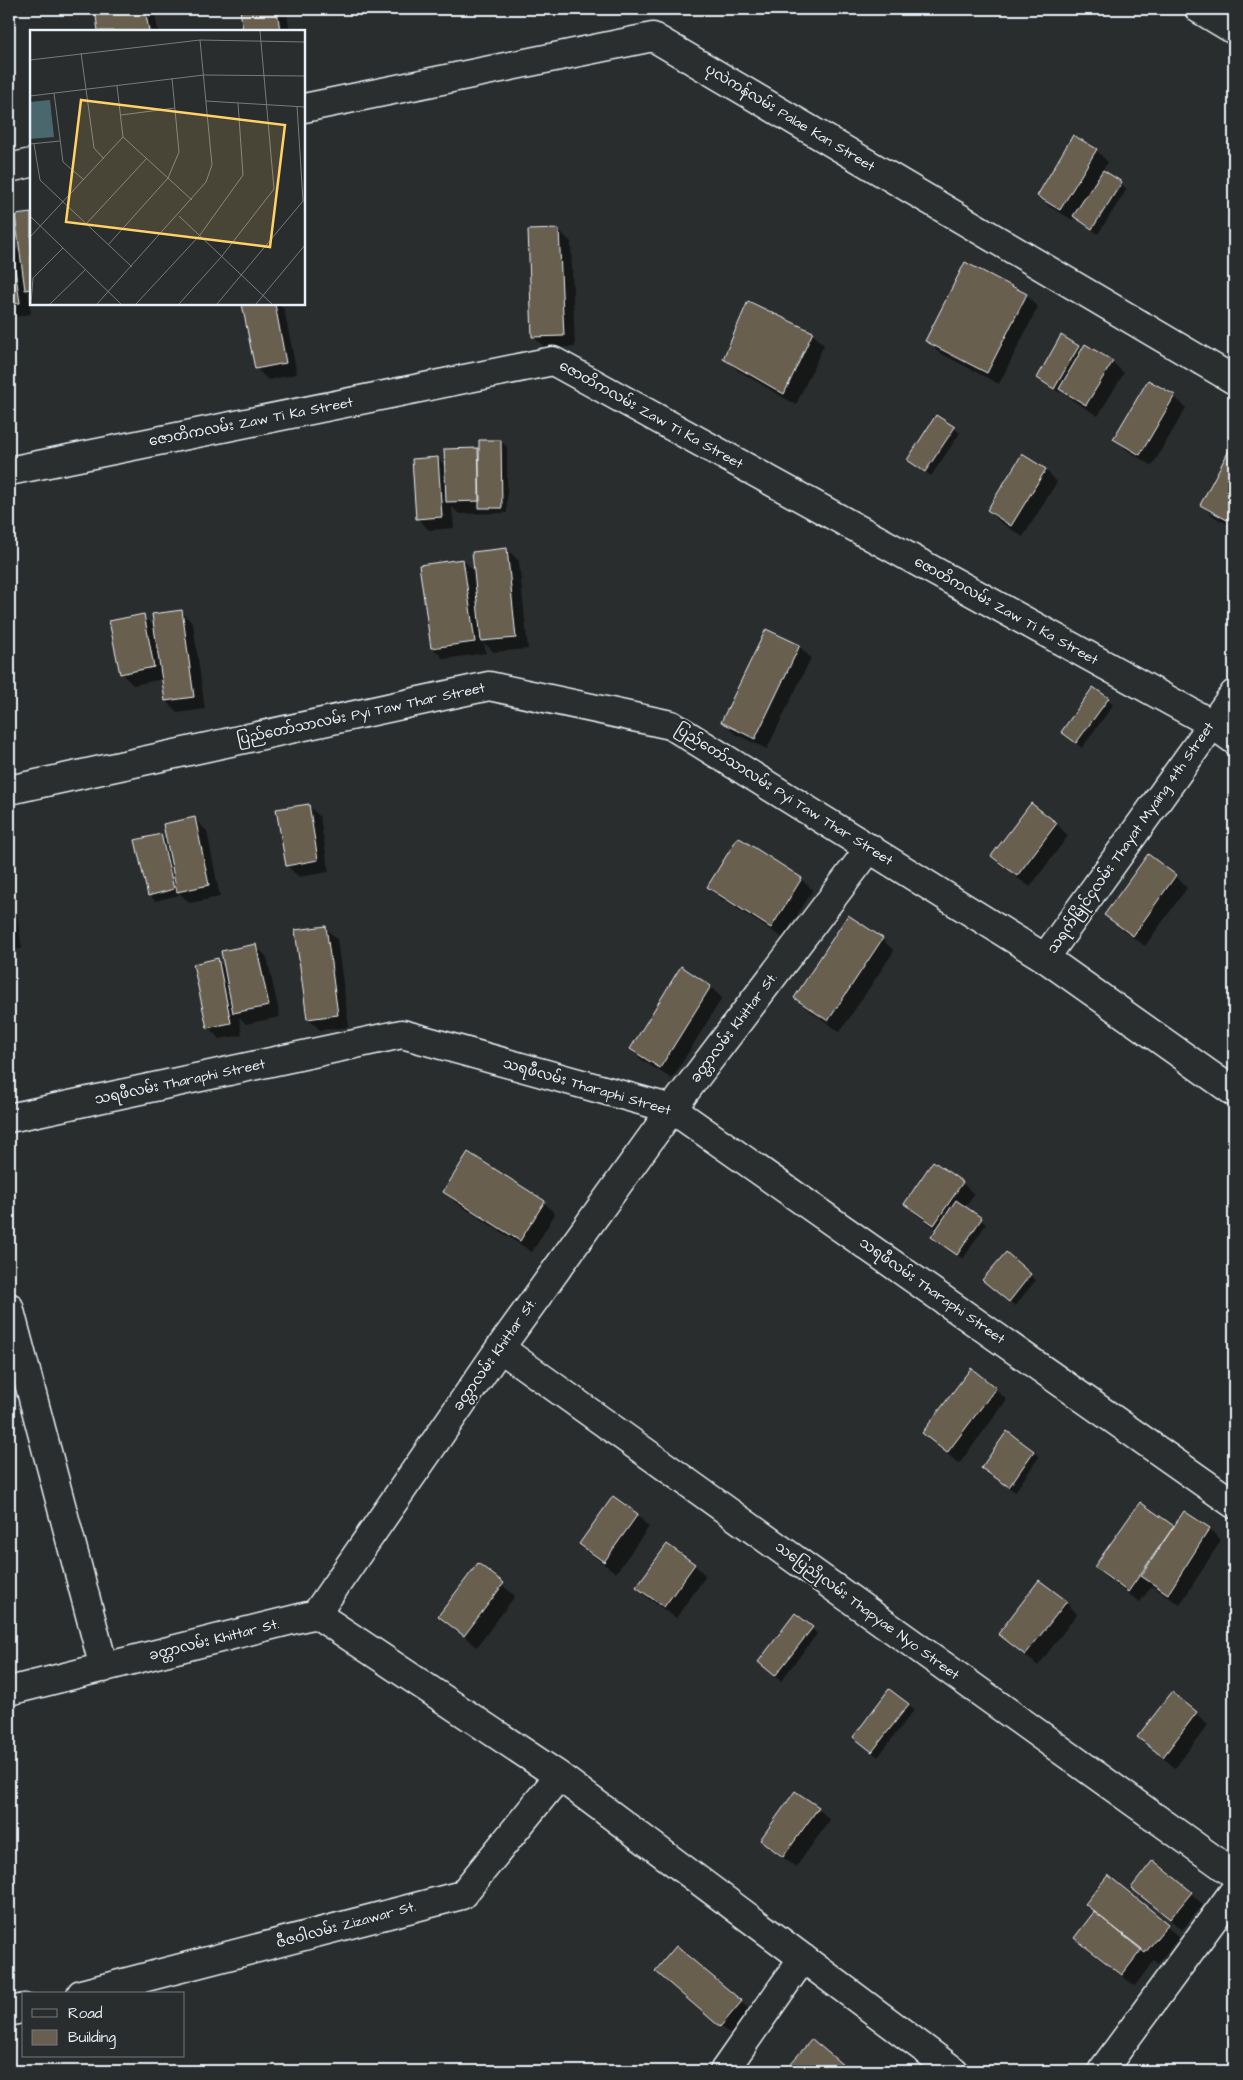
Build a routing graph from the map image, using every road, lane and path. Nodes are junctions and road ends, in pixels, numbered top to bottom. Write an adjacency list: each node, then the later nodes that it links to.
1 (1199, 9): 2 (street)
2 (1234, 30)
3 (305, 108): 6 (street, ပုလဲကန်လမ်း Palae Kan Street)
4 (30, 163): 5 (street)
5 (9, 168)
6 (1234, 380)
7 (9, 471): 9 (street, ဇောတိကလမ်း Zaw Ti Ka Street)
8 (1234, 694): 9 (street, သရက်မြိုင်၄လမ်း Thayat Myaing 4th Street)
9 (1212, 724): 10 (street, ဇောတိကလမ်း Zaw Ti Ka Street); 13 (street, သရက်မြိုင်၄လမ်း Thayat Myaing 4th Street)
10 (1234, 740)
11 (9, 790): 12 (street, ပြည်တော်သာလမ်း Pyi Taw Thar Street)
12 (870, 848): 13 (street, ပြည်တော်သာလမ်း Pyi Taw Thar Street); 15 (street, ခတ္တာလမ်း Khittar St.)
13 (1046, 958): 14 (street, ပြည်တော်သာလမ်း Pyi Taw Thar Street)
14 (1234, 1092)
15 (672, 1109): 16 (street, သရဖီလမ်း Tharaphi Street); 18 (street, ခတ္တာလမ်း Khittar St.); 19 (street, သရဖီလမ်း Tharaphi Street)
16 (9, 1118)
17 (9, 1307): 21 (street)
18 (500, 1348): 20 (street, ခတ္တာလမ်း Khittar St.); 24 (street, သပြေညိုလမ်း Thapyae Nyo Street)
19 (1234, 1504)
20 (316, 1614): 21 (street, ခတ္တာလမ်း Khittar St.); 23 (street)
21 (104, 1668): 22 (street, ခတ္တာလမ်း Khittar St.)
22 (9, 1691)
23 (559, 1776): 26 (street); 27 (street, ဇီဇဝါလမ်း Zizawar St.)
24 (1234, 1874)
25 (1234, 1891): 32 (street)
26 (803, 1958): 30 (street); 31 (street)
27 (88, 1992)
28 (22, 2009): 29 (street)
29 (9, 2012)
30 (724, 2071)
31 (954, 2071)
32 (1102, 2071)

